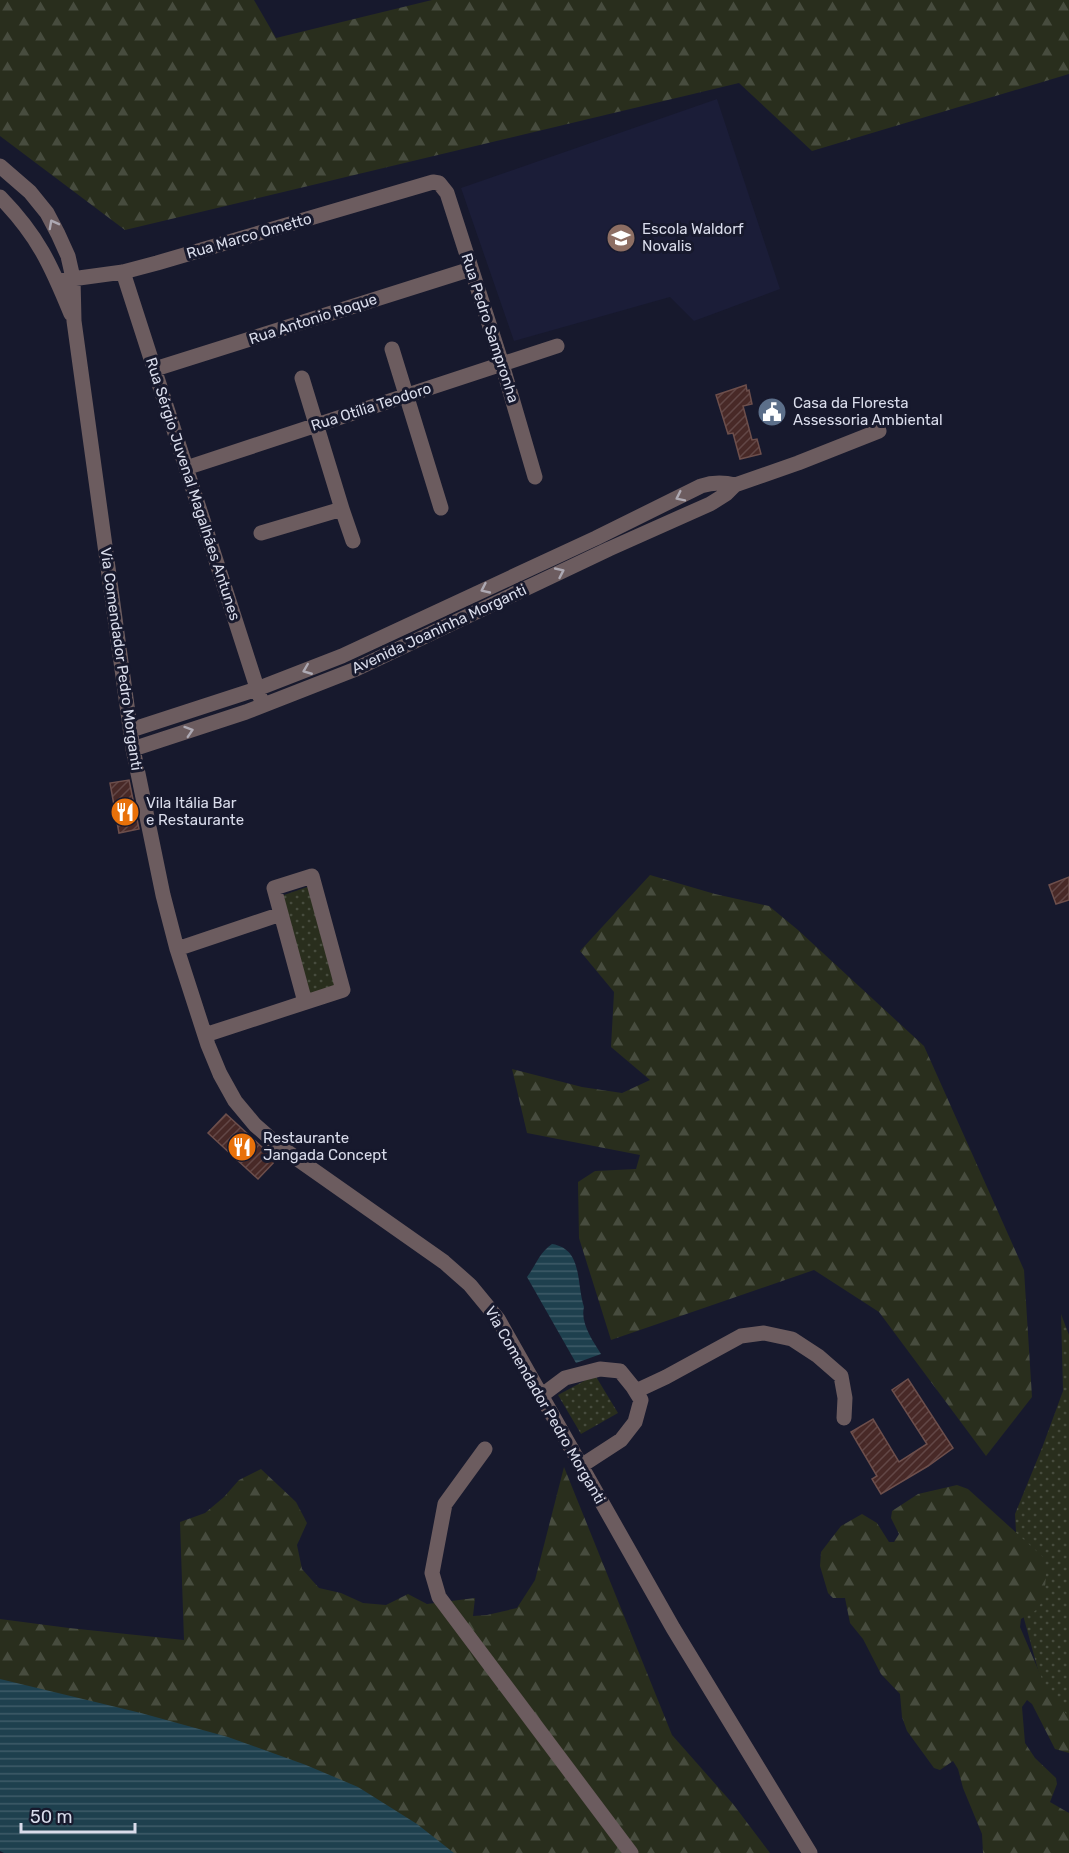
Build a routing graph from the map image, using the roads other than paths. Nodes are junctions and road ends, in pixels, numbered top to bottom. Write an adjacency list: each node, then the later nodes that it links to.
1 (0, 166): 6 (street, Via Comendador Pedro Morganti, one-way to 1)
2 (439, 183): 4 (street, Rua Pedro Sampronha); 5 (street, Rua Marco Ometto)
3 (0, 197): 7 (street, Via Comendador Pedro Morganti)
4 (471, 269): 11 (street, Rua Pedro Sampronha); 12 (street, Rua Antonio Roque)
5 (123, 272): 6 (street, Rua Marco Ometto); 12 (street, Rua Sérgio Juvenal Magalhães Antunes)
6 (73, 278): 7 (street, Rua Marco Ometto); 8 (street, Via Comendador Pedro Morganti)
7 (57, 281): 8 (street, Via Comendador Pedro Morganti)
8 (74, 321): 28 (street, Via Comendador Pedro Morganti)
9 (557, 345): 11 (street, Rua Otília Teodoro)
10 (392, 349): 14 (street)
11 (502, 364): 14 (street, Rua Otília Teodoro); 18 (street, Rua Pedro Sampronha)
12 (154, 369): 17 (street, Rua Sérgio Juvenal Magalhães Antunes)
13 (302, 378): 15 (street)
14 (406, 395): 15 (street, Rua Otília Teodoro); 20 (street)
15 (316, 425): 17 (street, Rua Otília Teodoro); 21 (street)
16 (879, 431): 19 (street, Avenida Joaninha Morganti)
17 (186, 468): 26 (street, Rua Sérgio Juvenal Magalhães Antunes)
18 (536, 477)
19 (735, 485): 23 (street, Avenida Joaninha Morganti, one-way to 23); 25 (street, Avenida Joaninha Morganti)
20 (441, 508)
21 (342, 509): 22 (street); 24 (street)
22 (261, 533)
23 (603, 534): 25 (street); 26 (street, Avenida Joaninha Morganti, one-way to 26)
24 (353, 541)
25 (609, 549): 27 (street, Avenida Joaninha Morganti, one-way to 25)
26 (257, 689): 27 (street, Rua Sérgio Juvenal Magalhães Antunes); 28 (street, Avenida Joaninha Morganti)
27 (264, 706): 29 (street, Avenida Joaninha Morganti, one-way to 27)
28 (130, 730): 29 (street, Via Comendador Pedro Morganti)
29 (133, 749): 31 (street, Via Comendador Pedro Morganti)
30 (281, 914): 31 (street); 32 (street); 32 (street)
31 (177, 949): 33 (street, Via Comendador Pedro Morganti)
32 (305, 1002): 33 (street)
33 (205, 1035): 35 (street, Via Comendador Pedro Morganti)
34 (636, 1391): 35 (street); 36 (street); 38 (street)
35 (541, 1396): 38 (street, Via Comendador Pedro Morganti)
36 (844, 1419)
37 (484, 1449): 39 (street)
38 (582, 1466): 40 (street, Via Comendador Pedro Morganti)
39 (631, 1853)
40 (810, 1853)

